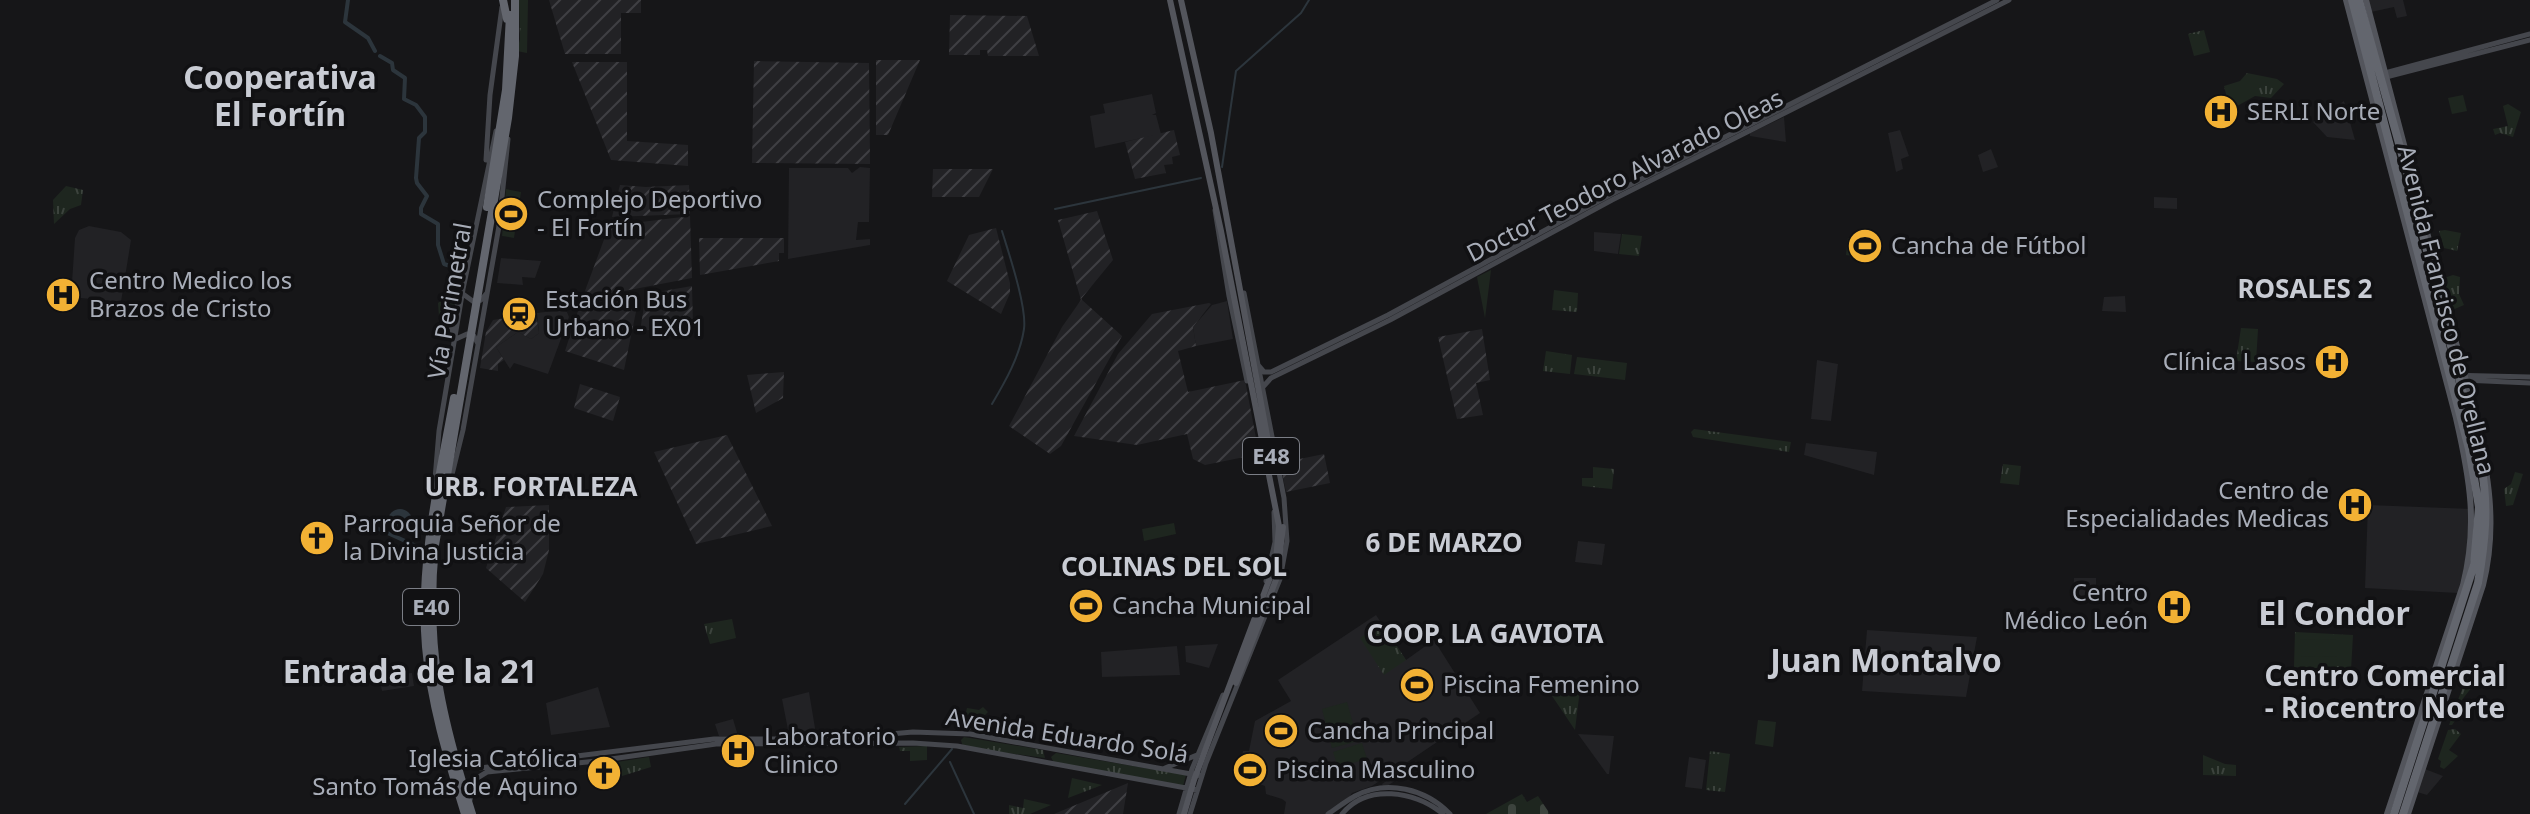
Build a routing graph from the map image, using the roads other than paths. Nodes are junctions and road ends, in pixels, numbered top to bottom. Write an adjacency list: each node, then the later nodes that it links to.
1 (503, 0): 11 (highway); 23 (main road, Vía Perimetral)
2 (512, 0): 11 (highway, Vía Perimetral / E40); 18 (highway, Vía Perimetral / E40)
3 (1170, 0): 17 (main road, E48)
4 (1181, 0): 16 (main road, E48)
5 (1997, 0): 38 (main road, Doctor Teodoro Alvarado Oleas)
6 (2009, 0): 41 (main road, Doctor Teodoro Alvarado Oleas)
7 (2349, 0): 24 (main road, Avenida Francisco de Orellana); 25 (highway, Avenida Francisco de Orellana)
8 (2359, 0): 10 (highway, Avenida Francisco de Orellana)
9 (2366, 0): 12 (main road, Avenida Francisco de Orellana)
10 (2368, 28): 12 (highway); 22 (highway, Avenida Francisco de Orellana)
11 (509, 34): 15 (highway, Vía Perimetral / E40)
12 (2375, 35): 14 (main road, Avenida Francisco de Orellana)
13 (2530, 37): 14 (main road)
14 (2386, 75): 19 (main road, Avenida Francisco de Orellana)
15 (503, 105): 23 (main road, Vía Perimetral); 30 (highway, Vía Perimetral / E40)
16 (1207, 115): 17 (main road); 20 (main road, E48)
17 (1194, 117): 21 (main road, E48)
18 (508, 118): 30 (highway, Vía Perimetral / E40); 32 (main road, Vía Perimetral)
19 (2397, 118): 22 (highway); 39 (main road, Avenida Francisco de Orellana)
20 (1211, 133): 21 (main road); 29 (main road, E48)
21 (1198, 136): 26 (main road, E48)
22 (2398, 139): 39 (highway, Avenida Francisco de Orellana)
23 (487, 165): 31 (main road, Vía Perimetral)
24 (2390, 165): 25 (highway); 28 (main road, Avenida Francisco de Orellana)
25 (2398, 175): 27 (highway, Avenida Francisco de Orellana)
26 (1216, 209): 33 (main road, E48); 36 (main road, E48)
27 (2409, 219): 28 (highway); 39 (highway, Avenida Francisco de Orellana)
28 (2407, 230): 39 (main road, Avenida Francisco de Orellana)
29 (1230, 235): 38 (main road, E48); 41 (main road, E48)
30 (480, 263): 47 (highway, Vía Perimetral / E40)
31 (463, 289): 32 (main road); 34 (main road, Vía Perimetral); 34 (main road)
32 (487, 291): 35 (main road, Vía Perimetral)
33 (1241, 333): 36 (main road); 37 (main road, E48)
34 (454, 343): 35 (main road); 47 (main road, Vía Perimetral)
35 (478, 345): 47 (main road, Vía Perimetral)
36 (1241, 348): 37 (main road); 44 (main road, E48)
37 (1247, 360): 41 (main road, E48)
38 (1258, 365): 41 (main road, E48)
39 (2455, 377): 40 (main road); 49 (highway, Avenida Francisco de Orellana); 51 (highway, Avenida Francisco de Orellana); 54 (main road, Avenida Francisco de Orellana); 55 (main road, Avenida Francisco de Orellana)
40 (2529, 380)
41 (1257, 387): 42 (main road); 48 (main road, E48)
42 (1265, 406): 43 (main road, E48)
43 (1273, 443): 44 (main road); 45 (main road, E48)
44 (1261, 445): 46 (main road, E48)
45 (1279, 472): 46 (main road); 50 (main road, E48)
46 (1267, 473): 58 (main road, E48)
47 (439, 505): 67 (highway, Vía Perimetral / E40); 75 (highway, Vía Perimetral / E40)
48 (1281, 526): 52 (main road, E48); 57 (main road, E48)
49 (2478, 538): 51 (highway); 53 (highway, Avenida Francisco de Orellana)
50 (1286, 551): 52 (main road); 57 (main road, E48)
51 (2482, 559): 56 (highway, Avenida Francisco de Orellana)
52 (1281, 561): 57 (main road, E48)
53 (2465, 598): 55 (highway); 82 (highway, Avenida Francisco de Orellana)
54 (2474, 613): 56 (highway); 64 (main road, Avenida Francisco de Orellana)
55 (2452, 616): 81 (main road, Avenida Francisco de Orellana)
56 (2462, 632): 59 (highway, Avenida Francisco de Orellana)
57 (1242, 667): 58 (main road); 60 (main road, E48); 61 (main road, E48); 62 (main road, E48)
58 (1232, 671): 61 (main road, E48)
59 (2447, 678): 64 (highway); 83 (highway, Avenida Francisco de Orellana)
60 (1241, 681): 61 (main road); 65 (main road, E48)
61 (1231, 685): 62 (main road); 63 (main road, E48); 66 (main road, E48)
62 (1228, 694): 63 (main road, E48)
63 (1226, 705): 76 (main road, E48)
64 (2442, 710): 83 (main road, Avenida Francisco de Orellana)
65 (1211, 751): 66 (main road); 71 (main road, E48)
66 (1199, 752): 69 (main road); 70 (main road, E48)
67 (453, 753): 68 (main road, Avenida Eduardo Solá); 75 (highway, Vía Perimetral / E40)
68 (596, 758): 69 (main road, Avenida Eduardo Solá); 72 (main road, Avenida Eduardo Solá); 75 (main road, Avenida Eduardo Solá)
69 (1164, 769): 70 (main road, Avenida Eduardo Solá)
70 (1190, 774): 71 (main road, Avenida Eduardo Solá); 72 (main road, E48)
71 (1202, 776): 73 (main road, E48)
72 (1185, 788): 73 (main road, Avenida Eduardo Solá); 74 (main road, E48)
73 (1197, 790): 76 (main road, E48)
74 (1181, 805): 76 (main road, E48); 76 (main road)
75 (469, 811)
76 (1186, 813)
77 (1328, 814): 80 (main road)
78 (1342, 814): 79 (main road)
79 (1443, 814)
80 (1450, 814)
81 (2387, 814)
82 (2394, 814)
83 (2406, 814)

